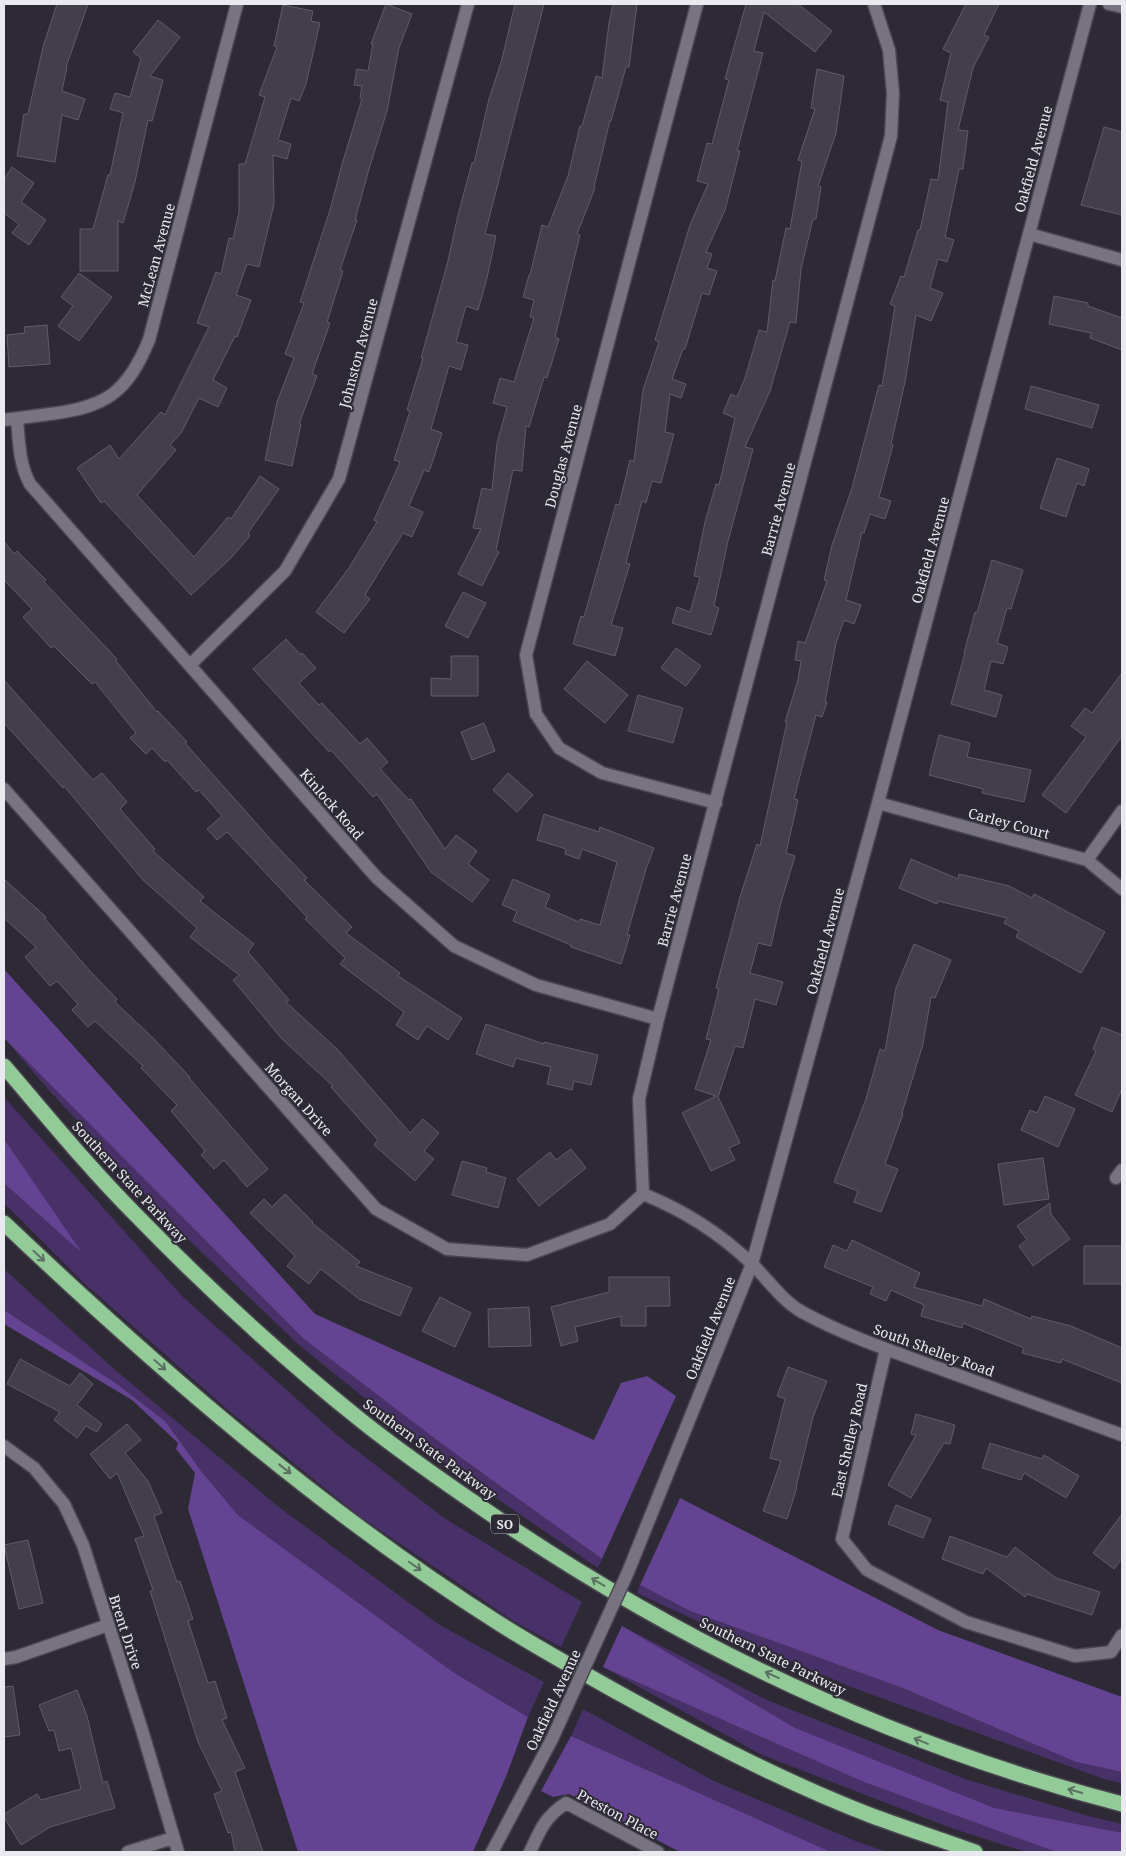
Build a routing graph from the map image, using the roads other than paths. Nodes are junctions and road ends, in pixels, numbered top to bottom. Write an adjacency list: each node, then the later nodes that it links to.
1 (237, 4): 10 (street, McLean Avenue)
2 (468, 4): 12 (street, Johnston Avenue)
3 (697, 4): 15 (street, Douglas Avenue)
4 (874, 4): 15 (street, Barrie Avenue)
5 (1090, 4): 8 (street, Oakfield Avenue)
6 (1109, 4): 7 (street)
7 (1122, 8)
8 (1029, 234): 9 (street); 14 (street, Oakfield Avenue)
9 (1122, 260)
10 (17, 419): 11 (street, McLean Avenue); 12 (street, Kinlock Road)
11 (4, 420)
12 (190, 665): 19 (street, Kinlock Road)
13 (4, 789): 21 (street, Morgan Drive)
14 (878, 803): 17 (street, Carley Court); 23 (street, Oakfield Avenue)
15 (716, 804): 19 (street, Barrie Avenue)
16 (1122, 811): 17 (street)
17 (1087, 860): 18 (street, Carley Court)
18 (1122, 889)
19 (658, 1019): 21 (street)
20 (4, 1066): 30 (highway, Southern State Parkway / SO, one-way to 20)
21 (643, 1194): 23 (street)
22 (4, 1223): 37 (highway, one-way to 37)
23 (752, 1264): 24 (street, South Shelley Road); 34 (street, Oakfield Avenue, bridge)
24 (886, 1349): 25 (street, South Shelley Road); 28 (street, East Shelley Road)
25 (1122, 1435)
26 (4, 1446): 27 (street, Brent Drive)
27 (108, 1625): 29 (street); 31 (street, Brent Drive)
28 (1122, 1635)
29 (4, 1659)
30 (1122, 1804)
31 (172, 1838): 32 (street); 33 (street, Brent Drive)
32 (128, 1852)
33 (178, 1852)
34 (492, 1852)
35 (530, 1852): 36 (street, Preston Place)
36 (658, 1852)
37 (975, 1852)

